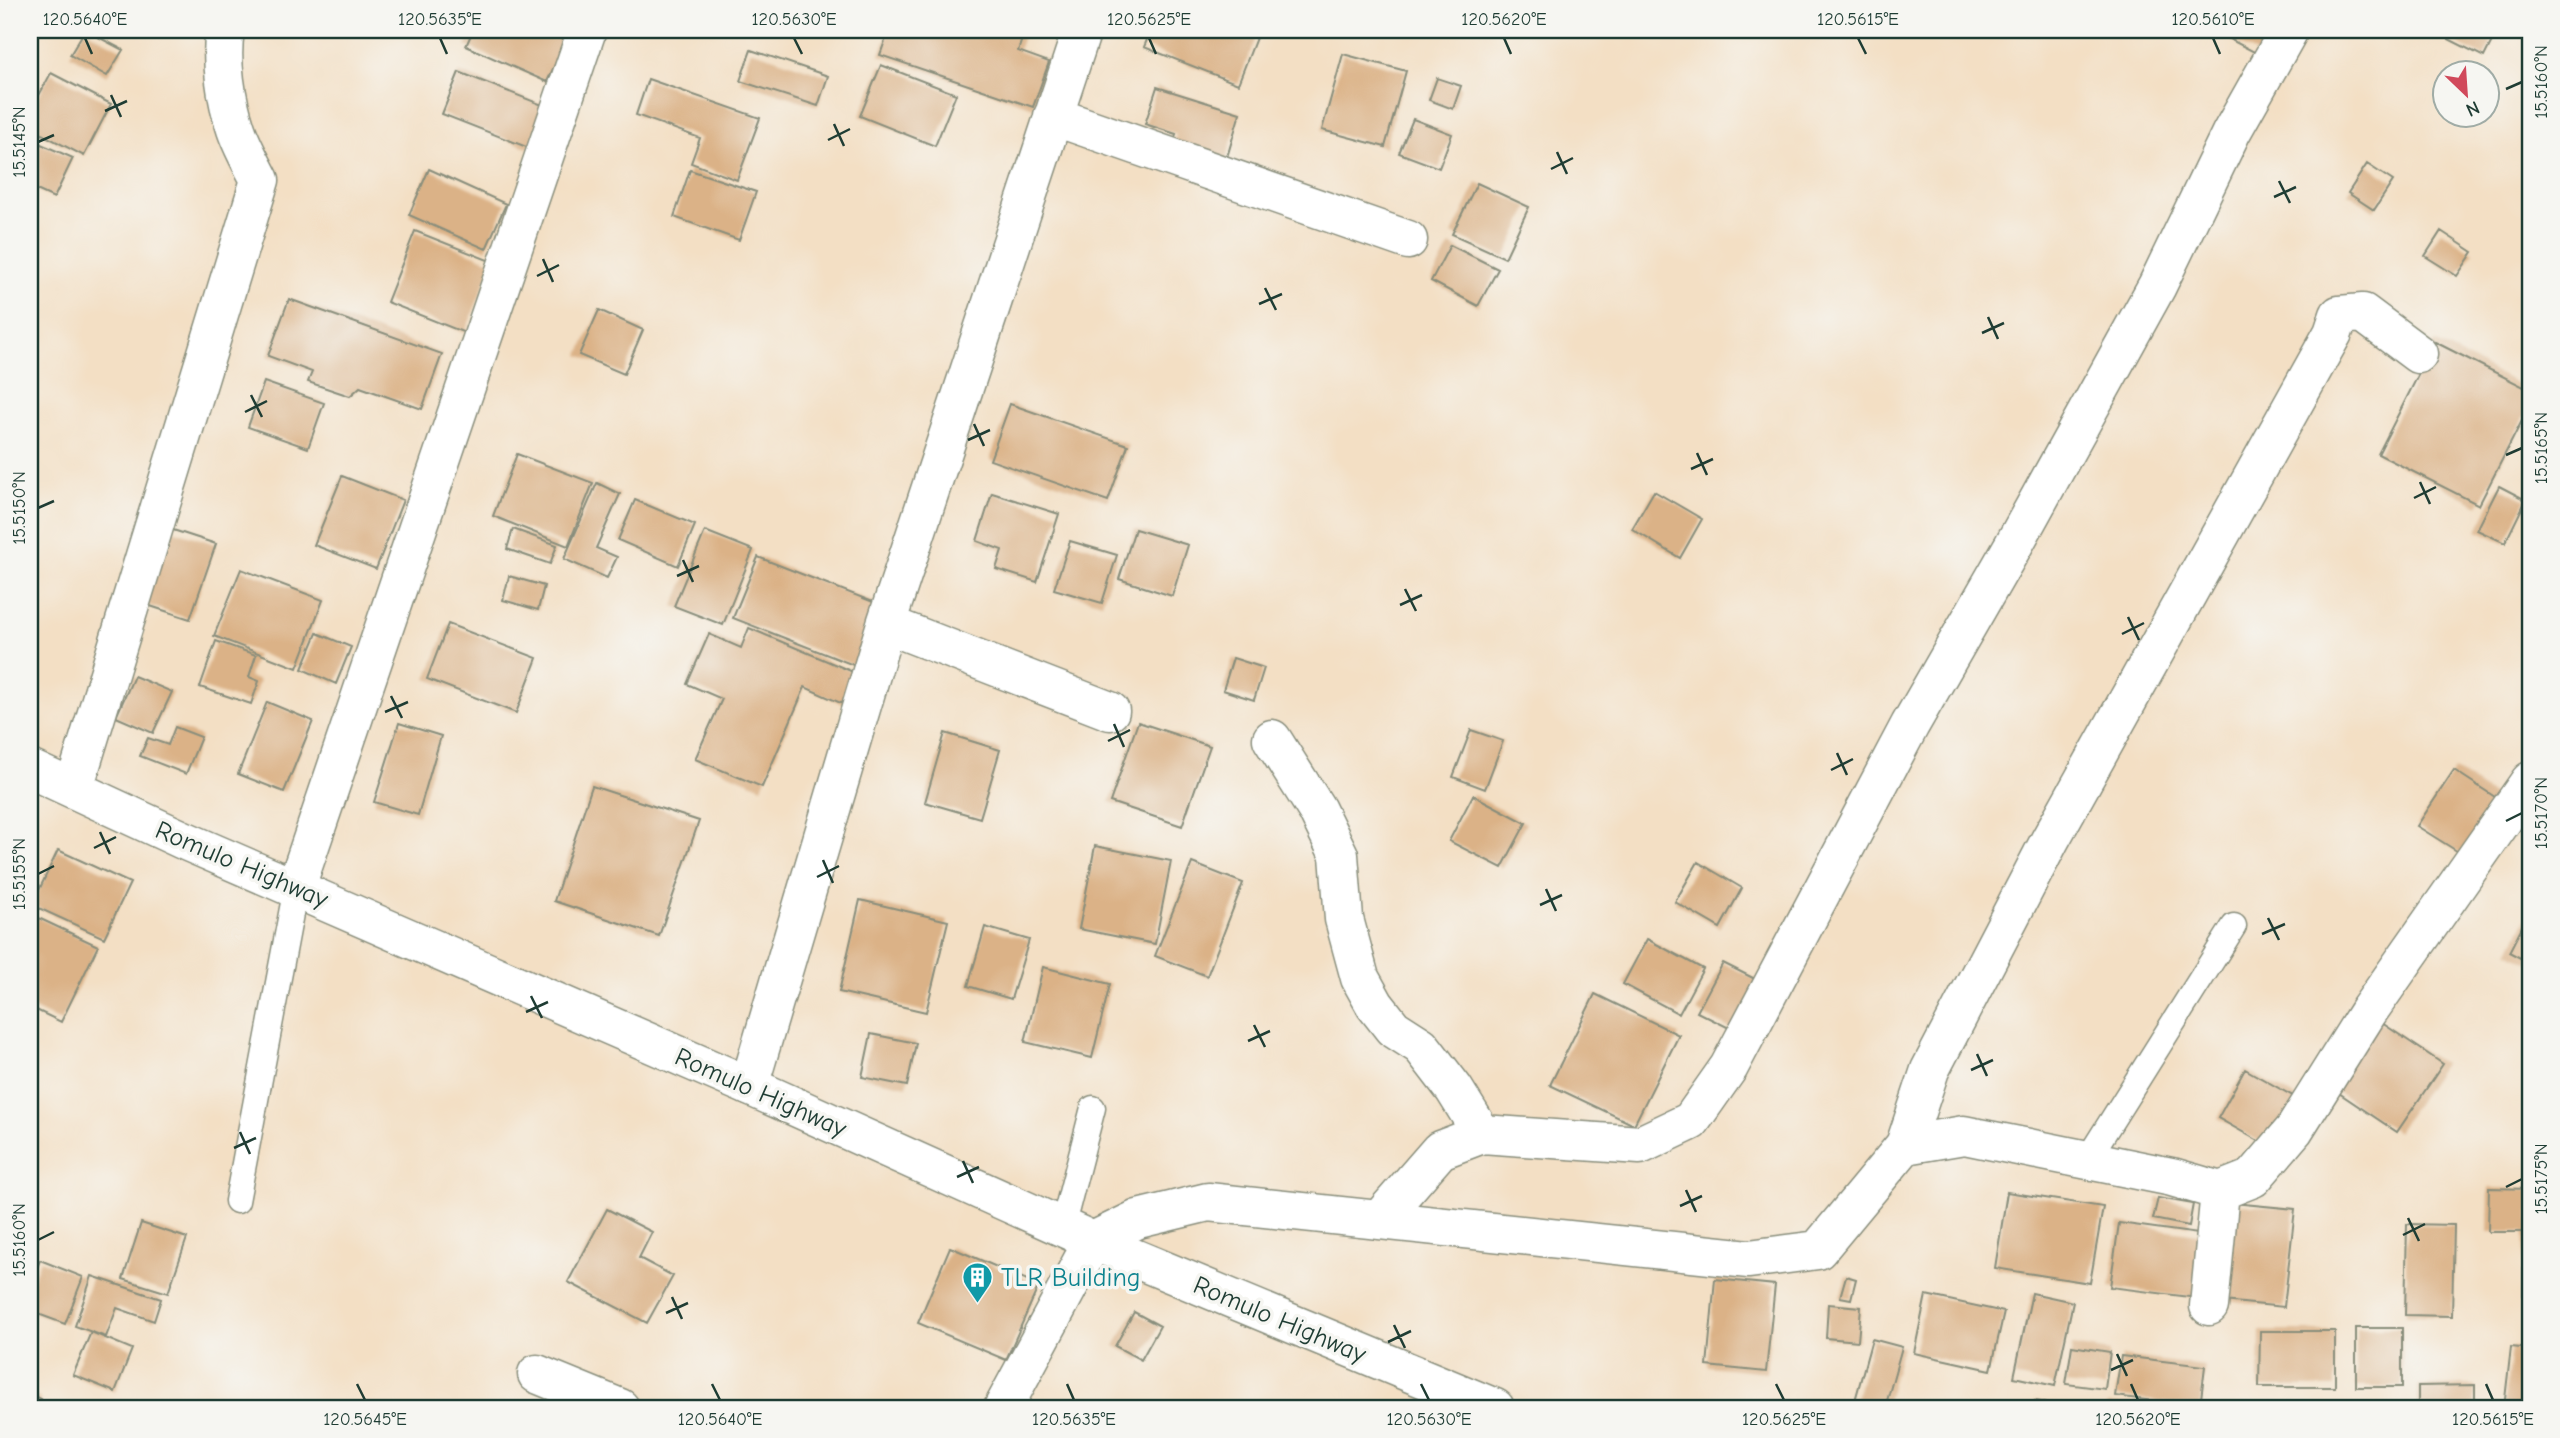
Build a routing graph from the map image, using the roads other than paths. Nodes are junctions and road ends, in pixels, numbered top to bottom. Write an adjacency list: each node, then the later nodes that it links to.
1 (225, 30): 13 (main road)
2 (587, 30): 14 (main road)
3 (1082, 30): 5 (main road)
4 (2289, 30): 18 (main road)
5 (1053, 116): 6 (main road); 8 (main road)
6 (1408, 240)
7 (2418, 354): 19 (main road)
8 (886, 624): 9 (main road); 16 (main road)
9 (1110, 711)
10 (1272, 739): 18 (main road)
11 (30, 769): 13 (main road, Romulo Highway)
12 (2530, 781): 21 (main road)
13 (74, 788): 14 (main road, Romulo Highway)
14 (296, 887): 16 (main road, Romulo Highway); 22 (lane)
15 (2234, 926): 20 (lane)
16 (749, 1086): 24 (main road, Romulo Highway)
17 (1093, 1108): 24 (lane)
18 (1482, 1134): 23 (main road)
19 (1905, 1145): 20 (main road); 23 (main road)
20 (2087, 1160): 21 (main road)
21 (2220, 1191): 25 (main road)
22 (237, 1200)
23 (1379, 1220): 24 (main road)
24 (1078, 1235): 28 (main road); 29 (main road, Romulo Highway)
25 (2209, 1306)
26 (537, 1374): 27 (main road)
27 (620, 1408)
28 (1003, 1408)
29 (1495, 1408)

